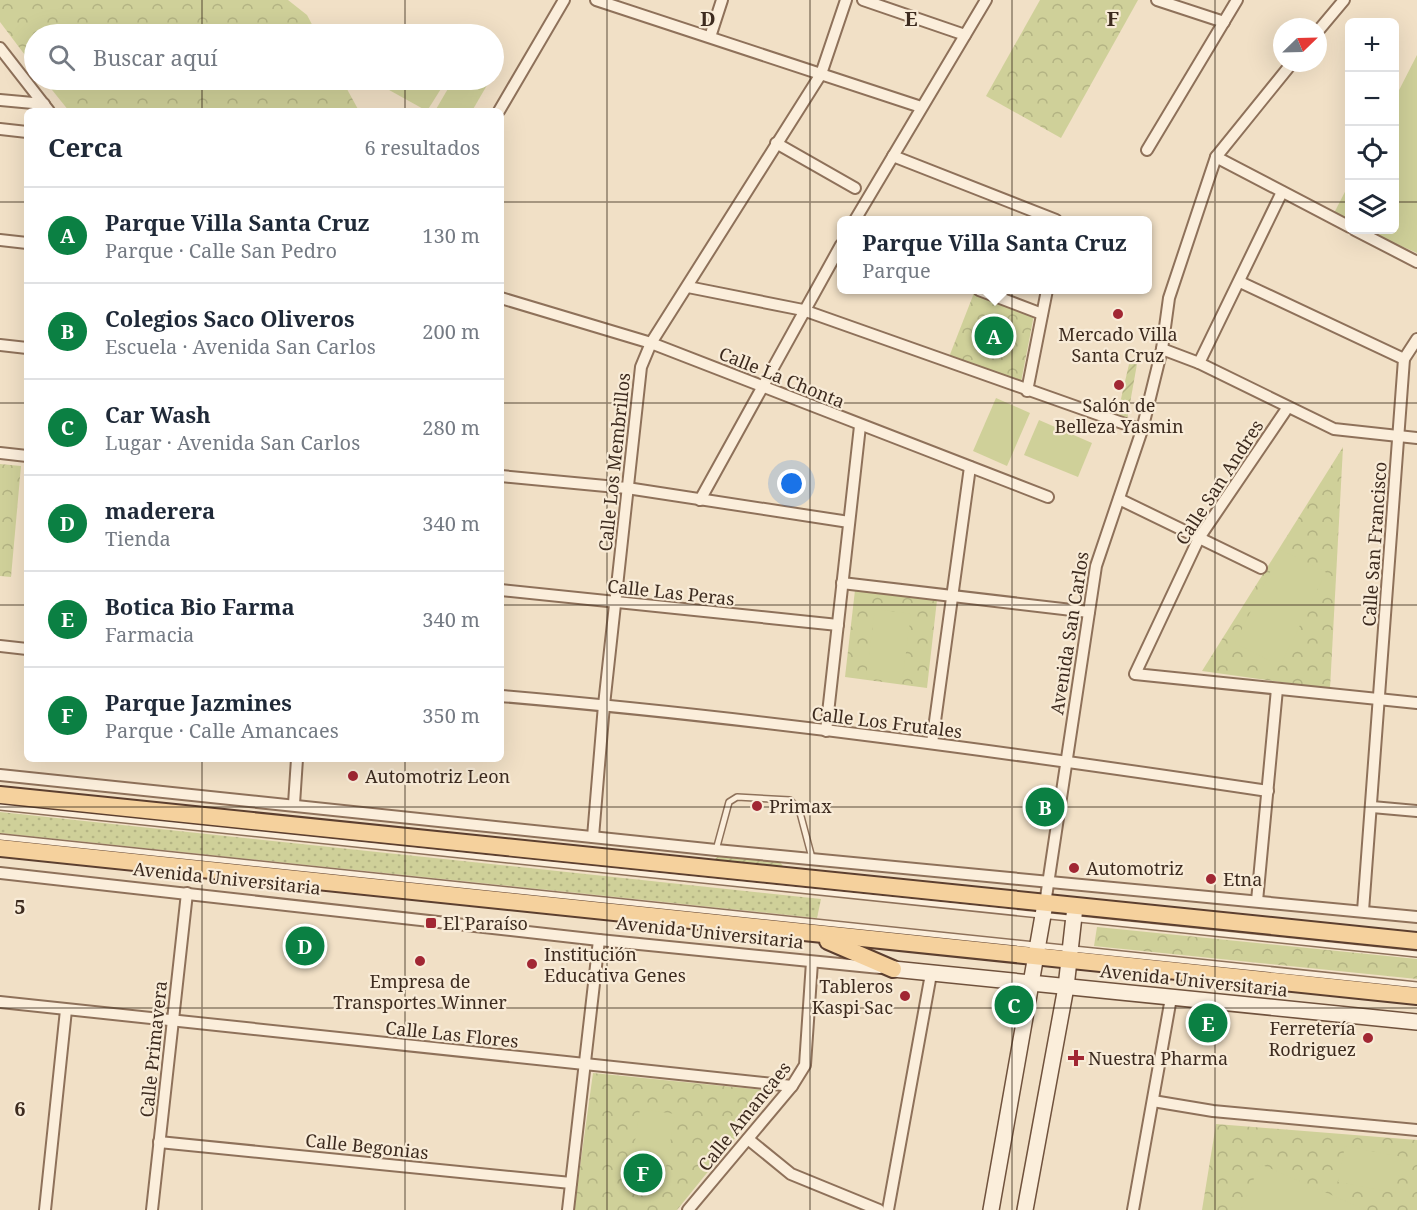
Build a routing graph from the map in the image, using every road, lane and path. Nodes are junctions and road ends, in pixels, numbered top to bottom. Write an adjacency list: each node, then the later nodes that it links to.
1 (564, 0): 23 (street)
2 (596, 0): 10 (street)
3 (722, 0): 14 (street)
4 (846, 0): 17 (street, Calle Los Membrillos)
5 (863, 0): 13 (street)
6 (986, 0): 13 (street)
7 (1157, 0): 12 (street)
8 (1238, 0): 12 (street)
9 (1344, 0): 11 (street)
10 (618, 3): 14 (street)
11 (1327, 21)
12 (1224, 22): 27 (street)
13 (965, 35): 21 (street)
14 (710, 38): 17 (street)
15 (0, 48): 18 (street)
16 (1285, 72): 29 (street, Avenida San Carlos)
17 (820, 74): 21 (street); 26 (street, Calle Los Membrillos)
18 (24, 79)
19 (32, 90): 22 (street)
20 (0, 100): 22 (street)
21 (921, 107): 28 (street)
22 (46, 108)
23 (501, 108)
24 (0, 129): 25 (street)
25 (24, 132)
26 (776, 143): 30 (street); 41 (street, Calle Los Membrillos)
27 (1147, 150)
28 (893, 156): 32 (street); 33 (street)
29 (1216, 158): 31 (street); 51 (street, Avenida San Carlos)
30 (855, 188)
31 (1282, 192): 34 (street); 40 (street)
32 (857, 216)
33 (1046, 216)
34 (1345, 224)
35 (1363, 234): 39 (street)
36 (0, 240): 37 (street)
37 (24, 243)
38 (837, 252): 45 (street)
39 (1417, 262)
40 (1240, 282): 52 (street); 53 (street)
41 (688, 287): 45 (street); 48 (street, Calle Los Membrillos)
42 (990, 294): 46 (street)
43 (1046, 294): 46 (street)
44 (504, 299): 48 (street, Calle La Chonta)
45 (803, 310): 54 (street); 55 (street)
46 (1042, 314): 55 (street)
47 (1417, 339): 52 (street)
48 (651, 343): 54 (street, Calle La Chonta); 65 (street, Calle Los Membrillos)
49 (0, 345): 50 (street)
50 (24, 348)
51 (1162, 349): 53 (street); 58 (street, Avenida San Carlos)
52 (1404, 359): 59 (street, Calle San Francisco)
53 (1199, 363): 56 (street)
54 (761, 387): 57 (street, Calle La Chonta); 67 (street)
55 (1027, 391): 58 (street)
56 (1288, 407): 59 (street); 70 (street, Calle San Andres)
57 (860, 426): 63 (street, Calle La Chonta); 69 (street)
58 (1142, 430): 68 (street, Avenida San Carlos)
59 (1398, 436): 60 (street); 82 (street, Calle San Francisco)
60 (1417, 438)
61 (0, 453): 62 (street)
62 (24, 456)
63 (970, 467): 66 (street, Calle La Chonta); 74 (street)
64 (504, 476): 65 (street)
65 (627, 489): 67 (street); 75 (street, Calle Los Membrillos)
66 (1048, 497)
67 (700, 500): 69 (street)
68 (1119, 500): 70 (street); 76 (street, Avenida San Carlos)
69 (849, 522): 72 (street)
70 (1199, 538): 71 (street); 80 (street, Calle San Andres)
71 (1261, 568)
72 (842, 583): 74 (street); 77 (street)
73 (504, 591): 75 (street, Calle Las Peras)
74 (952, 597): 76 (street); 86 (street)
75 (616, 602): 77 (street, Calle Las Peras); 84 (street, Calle Los Membrillos)
76 (1089, 612): 87 (street, Avenida San Carlos)
77 (837, 625): 85 (street)
78 (0, 646): 79 (street)
79 (24, 649)
80 (1277, 688): 82 (street); 90 (street)
81 (504, 696): 84 (street, Calle Los Frutales)
82 (1379, 699): 83 (street); 94 (street, Calle San Francisco)
83 (1417, 703)
84 (603, 705): 85 (street, Calle Los Frutales); 97 (street, Calle Los Membrillos)
85 (826, 731): 86 (street, Calle Los Frutales)
86 (932, 743): 87 (street, Calle Los Frutales)
87 (1069, 761): 90 (street, Calle Los Frutales); 102 (street, Avenida San Carlos)
88 (297, 762): 92 (street)
89 (0, 774): 92 (street)
90 (1268, 791): 105 (street)
91 (0, 795): 106 (main road)
92 (294, 804): 97 (street)
93 (0, 807): 106 (lane)
94 (1372, 807): 95 (street); 107 (street, Calle San Francisco)
95 (1417, 811)
96 (0, 837): 113 (lane)
97 (593, 837): 99 (street)
98 (0, 849): 110 (main road, Avenida Universitaria)
99 (716, 849): 100 (street); 100 (lane)
100 (812, 858): 102 (street)
101 (0, 873): 104 (street, Avenida Universitaria)
102 (1049, 881): 103 (street); 106 (street, Avenida San Carlos)
103 (1078, 884): 105 (street); 108 (street)
104 (187, 892): 111 (street, Avenida Universitaria); 126 (street, Calle Primavera)
105 (1257, 901): 107 (street)
106 (1044, 910): 108 (main road); 113 (street, Avenida San Carlos)
107 (1363, 911): 109 (street)
108 (1074, 913): 112 (main road); 114 (lane); 115 (street)
109 (1417, 916)
110 (814, 935): 113 (main road, Avenida Universitaria); 117 (main road)
111 (599, 940): 116 (street, Avenida Universitaria); 128 (street)
112 (1417, 941)
113 (1037, 952): 115 (main road, Avenida Universitaria); 119 (street, Avenida San Carlos)
114 (1417, 954)
115 (1070, 955): 120 (lane); 121 (street); 122 (main road, Avenida Universitaria)
116 (812, 962): 117 (street, Avenida Universitaria); 129 (street, Calle Amancaes)
117 (893, 969): 118 (street, Avenida Universitaria)
118 (931, 974): 119 (street, Avenida Universitaria); 140 (street)
119 (1031, 984): 121 (street, Avenida Universitaria); 141 (street, Avenida San Carlos)
120 (1417, 985)
121 (1066, 987): 123 (street, Avenida Universitaria); 142 (street)
122 (1417, 996)
123 (1172, 998): 127 (street, Avenida Universitaria); 130 (street)
124 (0, 1002): 125 (street, Calle Las Flores)
125 (66, 1010): 126 (street, Calle Las Flores); 135 (street)
126 (172, 1021): 128 (street, Calle Las Flores); 133 (street, Calle Primavera)
127 (1417, 1022)
128 (586, 1065): 129 (street, Calle Las Flores); 134 (street)
129 (792, 1086): 132 (street, Calle Amancaes)
130 (1153, 1101): 131 (street); 143 (street)
131 (1417, 1130)
132 (748, 1140): 138 (street, Calle Amancaes); 139 (street)
133 (159, 1142): 134 (street, Calle Begonias); 136 (street, Calle Primavera)
134 (571, 1183): 137 (street)
135 (45, 1210)
136 (152, 1210)
137 (568, 1210)
138 (688, 1210)
139 (879, 1210)
140 (888, 1210)
141 (991, 1210)
142 (1026, 1210)
143 (1133, 1210)

